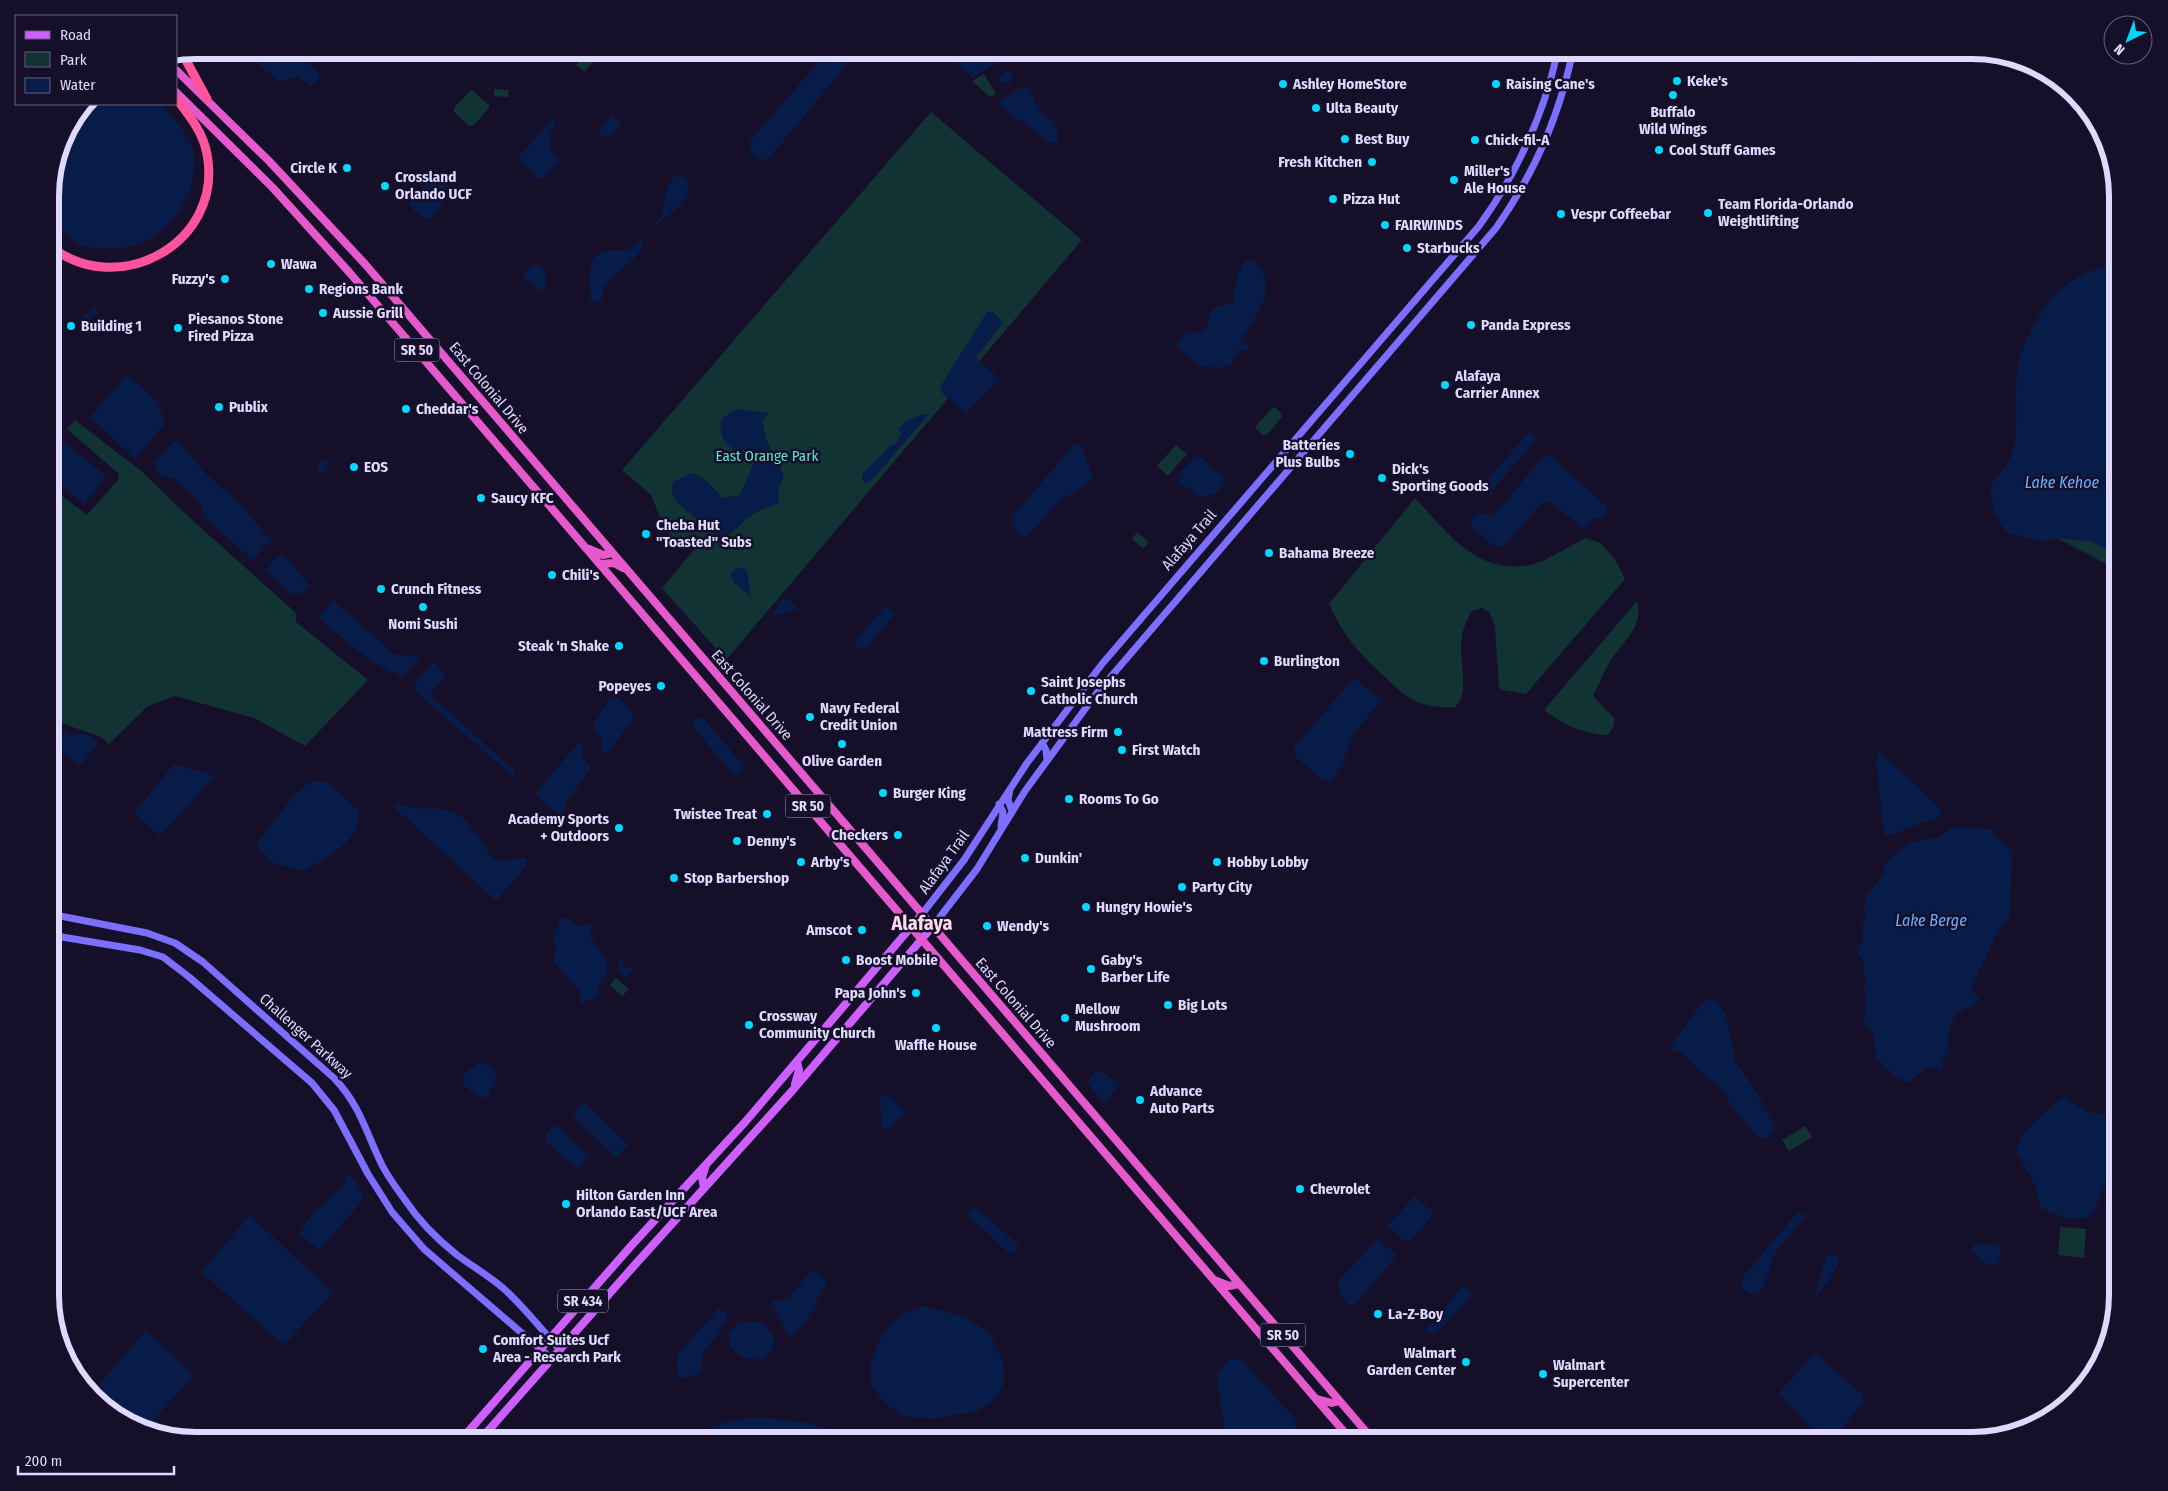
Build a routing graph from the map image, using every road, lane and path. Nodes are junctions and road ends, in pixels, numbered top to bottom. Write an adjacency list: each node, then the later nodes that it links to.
1 (1556, 59): 13 (main road, Alafaya Trail)
2 (1571, 59): 14 (main road, Alafaya Trail)
3 (186, 60): 6 (highway)
4 (178, 72): 6 (highway, East Colonial Drive / SR 50)
5 (178, 94): 9 (highway, East Colonial Drive / SR 50)
6 (208, 99): 10 (highway, East Colonial Drive / SR 50)
7 (178, 101): 8 (highway)
8 (59, 252)
9 (585, 547): 10 (highway); 11 (highway, East Colonial Drive / SR 50)
10 (612, 553): 12 (highway, East Colonial Drive / SR 50)
11 (600, 564): 12 (highway); 22 (highway, East Colonial Drive / SR 50)
12 (627, 570): 19 (highway, East Colonial Drive / SR 50)
13 (1042, 743): 14 (main road); 15 (main road, Alafaya Trail)
14 (1047, 760): 17 (main road, Alafaya Trail)
15 (1010, 786): 16 (main road, Alafaya Trail); 17 (main road)
16 (999, 804): 18 (main road); 19 (main road, Alafaya Trail)
17 (1012, 811): 18 (main road, Alafaya Trail)
18 (1001, 829): 21 (main road, Alafaya Trail)
19 (922, 914): 21 (highway, East Colonial Drive / SR 50); 22 (main road, Alafaya Trail / SR 434)
20 (59, 916): 33 (main road, Challenger Parkway)
21 (933, 926): 24 (main road, Alafaya Trail / SR 434); 32 (highway, East Colonial Drive / SR 50)
22 (912, 927): 24 (highway, East Colonial Drive / SR 50); 25 (main road, Alafaya Trail / SR 434)
23 (59, 936): 34 (main road, Challenger Parkway)
24 (922, 939): 26 (main road, Alafaya Trail / SR 434); 31 (highway, East Colonial Drive / SR 50)
25 (797, 1062): 26 (main road); 27 (main road, Alafaya Trail / SR 434)
26 (792, 1091): 29 (main road, Alafaya Trail / SR 434)
27 (707, 1163): 28 (main road, Alafaya Trail / SR 434); 29 (main road)
28 (693, 1178): 30 (main road); 33 (main road, Alafaya Trail / SR 434)
29 (704, 1188): 30 (main road, Alafaya Trail / SR 434)
30 (690, 1202): 35 (main road, Alafaya Trail / SR 434)
31 (1213, 1279): 32 (highway); 37 (highway, East Colonial Drive / SR 50)
32 (1239, 1284): 38 (highway, East Colonial Drive / SR 50)
33 (550, 1339): 34 (main road, Alafaya Trail / SR 434); 35 (main road, Challenger Parkway)
34 (541, 1349): 36 (main road, Challenger Parkway); 39 (main road, Alafaya Trail / SR 434)
35 (560, 1350): 36 (main road, Alafaya Trail / SR 434)
36 (552, 1359): 40 (main road, Alafaya Trail / SR 434)
37 (1315, 1398): 38 (highway); 41 (highway, East Colonial Drive / SR 50)
38 (1339, 1401): 42 (highway, East Colonial Drive / SR 50)
39 (468, 1432)
40 (487, 1432)
41 (1344, 1432)
42 (1366, 1432)

